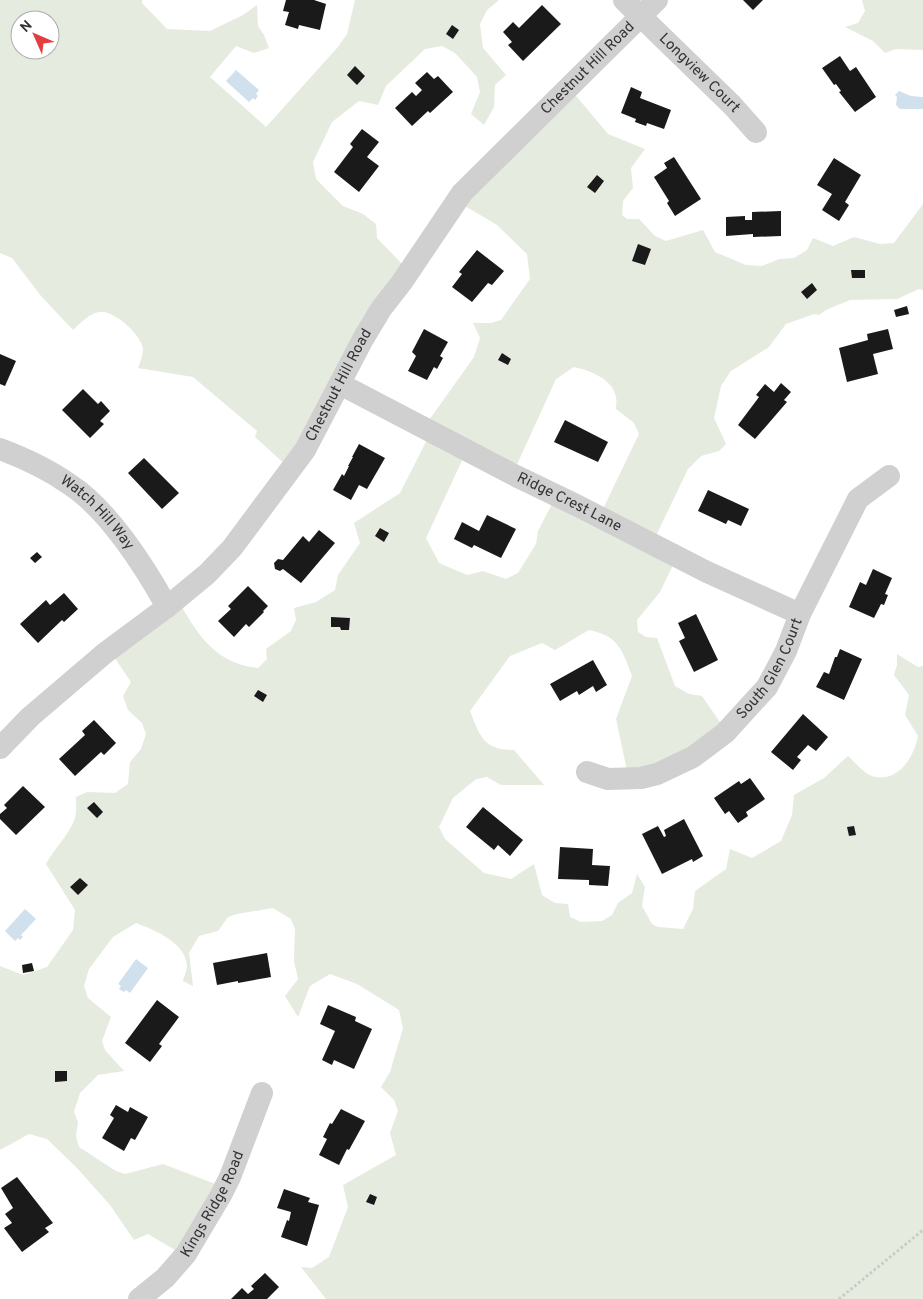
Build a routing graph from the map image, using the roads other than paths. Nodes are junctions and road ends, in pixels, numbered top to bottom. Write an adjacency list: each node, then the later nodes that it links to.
1 (624, 0): 3 (street, Longview Court)
2 (657, 0): 3 (street, Chestnut Hill Road)
3 (641, 16): 4 (street, Longview Court); 5 (street, Chestnut Hill Road)
4 (756, 132)
5 (340, 384): 8 (street, Chestnut Hill Road); 9 (street, Ridge Crest Lane)
6 (0, 449): 8 (street, Watch Hill Way)
7 (889, 476): 9 (street, South Glen Court)
8 (167, 607): 10 (street, Chestnut Hill Road)
9 (800, 614): 11 (street, South Glen Court)
10 (0, 748)
11 (587, 772)
12 (262, 1093): 13 (street, Kings Ridge Road)
13 (139, 1299)

